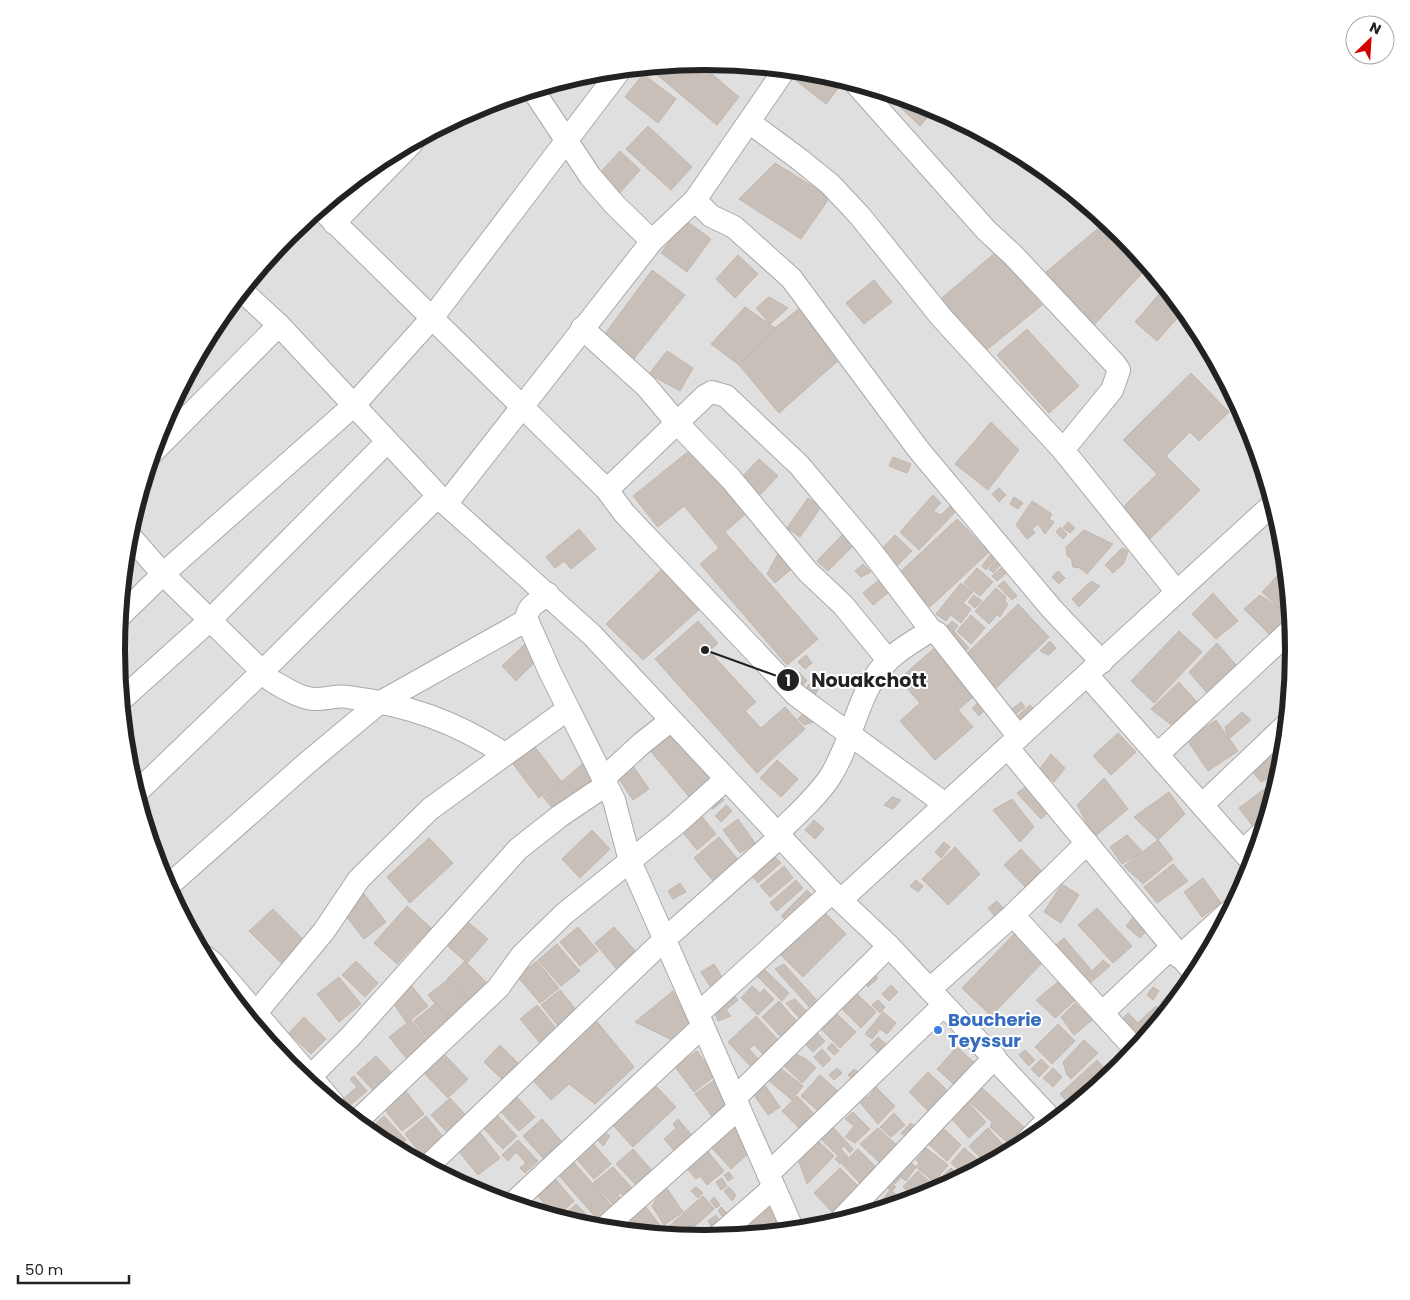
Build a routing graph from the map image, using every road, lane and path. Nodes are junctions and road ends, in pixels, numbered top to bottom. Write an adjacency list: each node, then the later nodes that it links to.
1 (781, 75): 5 (street)
2 (614, 77): 6 (street)
3 (864, 93): 20 (street)
4 (537, 96): 6 (street)
5 (749, 122): 8 (street); 20 (street)
6 (566, 140): 10 (street); 12 (street)
7 (378, 171): 9 (street)
8 (695, 200): 10 (street); 34 (street)
9 (327, 216): 12 (street)
10 (652, 241): 14 (street)
11 (247, 295): 13 (street)
12 (432, 318): 15 (street); 16 (street)
13 (279, 325): 15 (street); 18 (street)
14 (582, 328): 16 (street); 17 (street)
15 (353, 406): 19 (street); 25 (street)
16 (523, 406): 21 (street); 22 (street)
17 (676, 423): 21 (street); 31 (street); 33 (street)
18 (164, 442)
19 (387, 442): 22 (street); 29 (street)
20 (1063, 450): 26 (street)
21 (607, 490): 40 (street)
22 (442, 500): 27 (street); 35 (street)
23 (1267, 509): 26 (street)
24 (135, 542): 25 (street)
25 (163, 574): 28 (street); 29 (street)
26 (1177, 592): 34 (street)
27 (548, 594): 30 (street); 39 (street)
28 (126, 611)
29 (210, 620): 35 (street); 36 (street)
30 (527, 620): 37 (street); 38 (street)
31 (931, 630): 33 (street); 42 (street)
32 (1285, 636): 44 (street)
33 (888, 660): 40 (street)
34 (1095, 669): 42 (street); 44 (street)
35 (263, 671): 37 (street); 47 (street)
36 (127, 695)
37 (379, 703): 43 (street); 54 (street)
38 (568, 709): 43 (street); 46 (street)
39 (670, 721): 45 (street); 46 (street)
40 (850, 732): 48 (street); 50 (street)
41 (1279, 732): 49 (street)
42 (1014, 743): 48 (street); 51 (street)
43 (505, 754): 64 (street)
44 (1158, 754): 49 (street)
45 (726, 779): 50 (street); 53 (street)
46 (605, 782): 53 (street); 68 (street)
47 (142, 787)
48 (946, 804): 55 (street)
49 (1202, 805): 52 (street)
50 (779, 834): 55 (street); 58 (street)
51 (1087, 844): 56 (street); 60 (street)
52 (1247, 856)
53 (630, 861): 58 (street); 70 (street)
54 (173, 881)
55 (837, 895): 59 (street); 65 (street)
56 (1013, 915): 62 (street); 63 (street)
57 (1218, 920): 60 (street)
58 (665, 939): 65 (street); 72 (street)
59 (888, 946): 62 (street); 69 (street)
60 (1175, 952): 61 (street); 63 (street)
61 (1190, 968)
62 (937, 997): 67 (street); 73 (street)
63 (1102, 1013): 66 (street)
64 (255, 1015)
65 (701, 1020): 69 (street); 74 (street)
66 (1130, 1044)
67 (995, 1057): 71 (street); 75 (street)
68 (312, 1075)
69 (737, 1103): 73 (street); 76 (street)
70 (362, 1117)
71 (1049, 1117)
72 (433, 1162)
73 (771, 1180): 77 (street); 78 (street)
74 (518, 1199)
75 (849, 1211)
76 (610, 1222)
77 (790, 1224)
78 (724, 1229)

